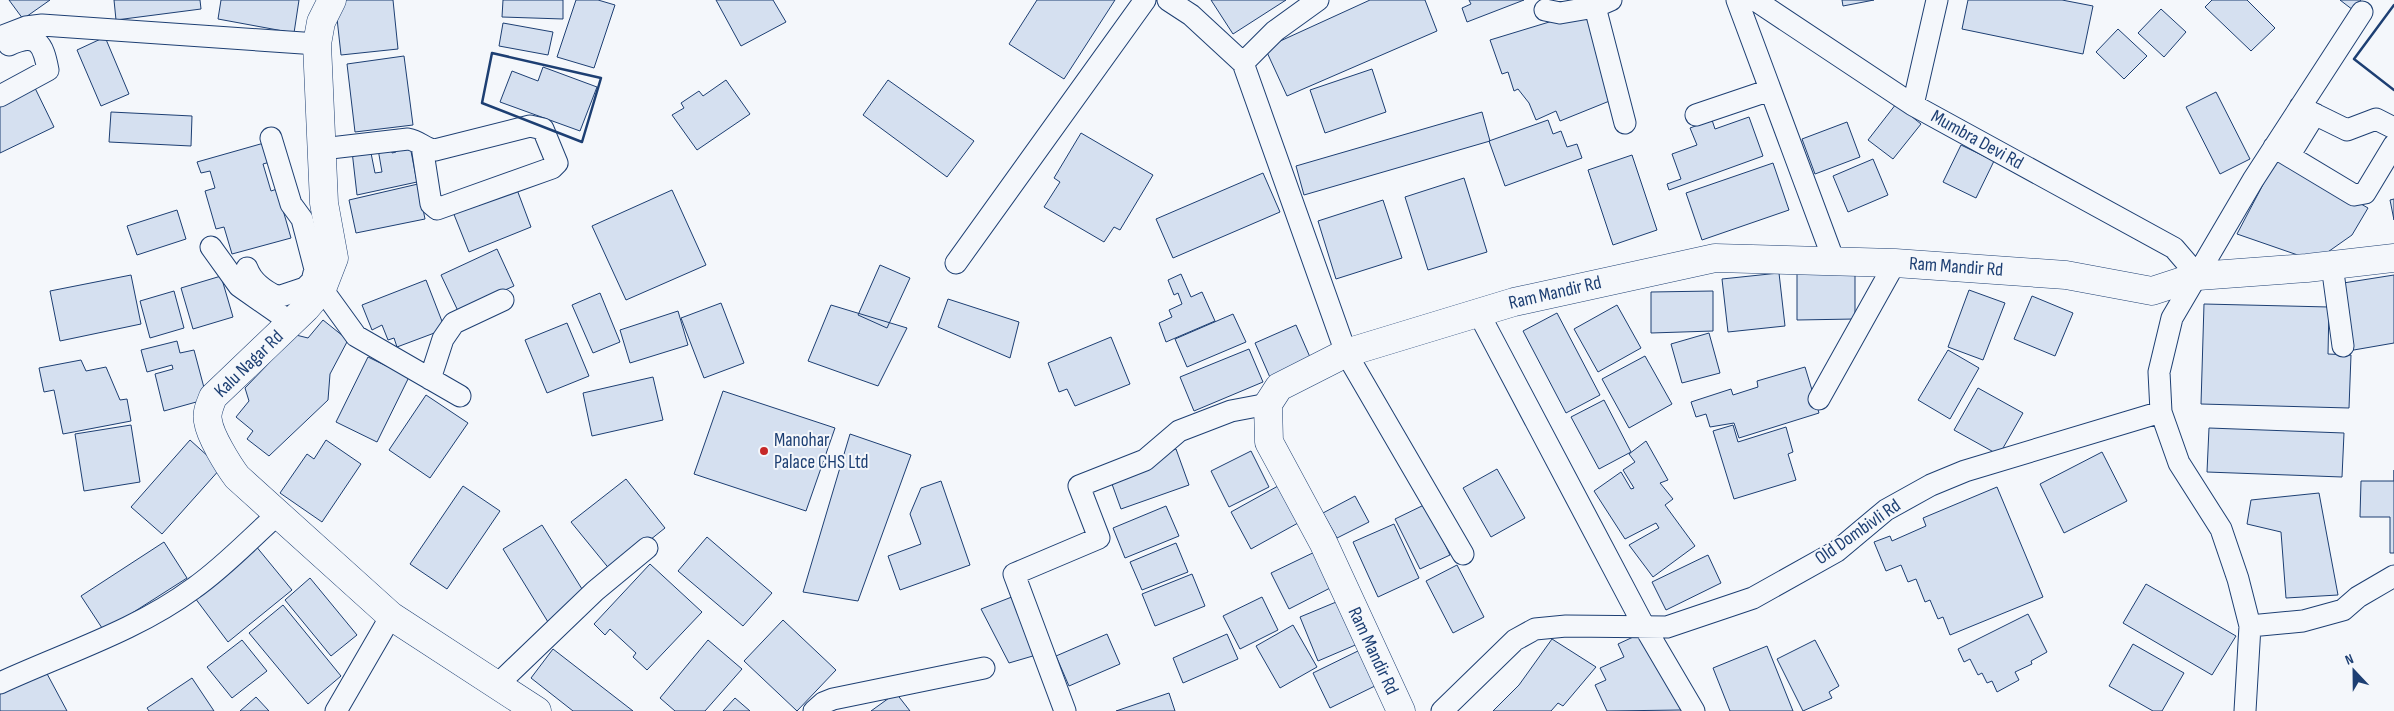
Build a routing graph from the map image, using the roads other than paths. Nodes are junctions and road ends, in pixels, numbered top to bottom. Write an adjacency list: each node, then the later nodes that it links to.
1 (332, 0): 12 (street, Kalu Nagar Rd)
2 (1145, 0): 32 (street)
3 (1168, 0): 14 (street)
4 (1318, 0): 14 (street)
5 (1737, 0): 15 (street)
6 (1755, 0): 17 (street, Mumbra Devi Rd)
7 (1937, 0): 17 (street)
8 (1603, 3): 9 (street); 20 (street)
9 (1545, 10)
10 (2362, 12): 18 (street)
11 (0, 37): 12 (street)
12 (317, 44): 25 (street, Kalu Nagar Rd)
13 (0, 49): 16 (street)
14 (1243, 63): 42 (street)
15 (1770, 90): 19 (street); 31 (street)
16 (0, 96)
17 (1913, 105): 36 (street, Mumbra Devi Rd)
18 (2308, 110): 21 (street); 26 (street)
19 (1696, 115)
20 (1625, 123)
21 (2394, 128)
22 (271, 138): 28 (street)
23 (2394, 145): 26 (street)
24 (422, 146): 24 (street); 25 (street)
25 (322, 149): 27 (street, Kalu Nagar Rd)
26 (2282, 151): 36 (street)
27 (324, 202): 28 (street); 37 (street, Kalu Nagar Rd)
28 (290, 210): 35 (street)
29 (211, 247): 40 (street)
30 (2394, 258): 34 (street, Ram Mandir Rd)
31 (1834, 261): 33 (street, Ram Mandir Rd); 39 (street, Ram Mandir Rd)
32 (956, 263)
33 (1895, 263): 36 (street, Ram Mandir Rd); 45 (street)
34 (2332, 265): 36 (street, Ram Mandir Rd); 41 (street)
35 (247, 268)
36 (2198, 276): 47 (street)
37 (322, 289): 40 (street, Kalu Nagar Rd); 43 (street)
38 (503, 300): 43 (street)
39 (1478, 312): 42 (street, Ram Mandir Rd); 53 (street)
40 (292, 323): 48 (street, Kalu Nagar Rd)
41 (2342, 346)
42 (1346, 353): 46 (street, Ram Mandir Rd); 50 (street)
43 (430, 379): 44 (street)
44 (460, 396)
45 (1819, 399)
46 (1268, 404): 61 (street); 62 (street, Ram Mandir Rd)
47 (2161, 412): 53 (street, Old Dombivli Rd); 54 (street)
48 (277, 515): 52 (street, Kalu Nagar Rd); 56 (street)
49 (647, 548): 57 (street)
50 (1463, 554)
51 (2394, 576): 54 (street)
52 (391, 616): 57 (street, Kalu Nagar Rd); 58 (street)
53 (1644, 626): 63 (street, Old Dombivli Rd); 64 (street)
54 (2250, 626): 65 (street)
55 (984, 668): 60 (street)
56 (0, 683)
57 (497, 685): 59 (street, Kalu Nagar Rd)
58 (336, 711)
59 (537, 711)
60 (814, 711)
61 (1065, 711)
62 (1401, 711)
63 (1442, 711)
64 (1694, 711)
65 (2245, 711)

